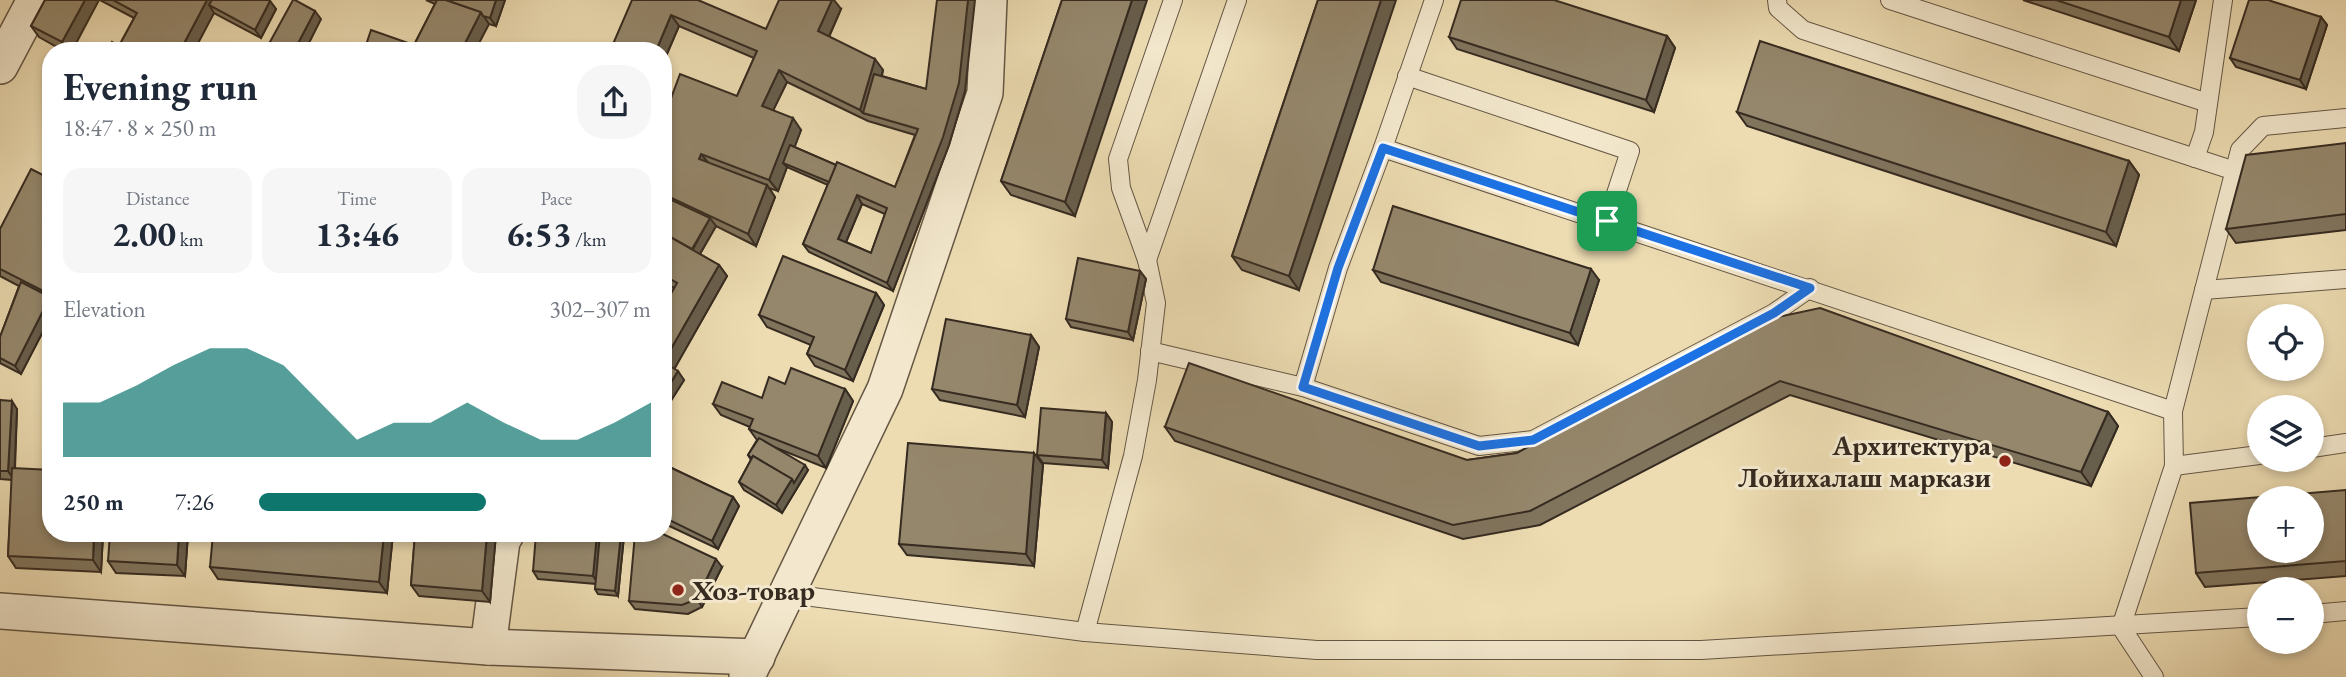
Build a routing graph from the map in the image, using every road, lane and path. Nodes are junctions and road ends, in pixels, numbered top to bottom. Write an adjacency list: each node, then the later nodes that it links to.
1 (35, 0): 9 (street)
2 (989, 0): 29 (street)
3 (1173, 0): 17 (lane)
4 (1237, 0): 17 (lane)
5 (1434, 0): 10 (lane)
6 (1777, 0): 14 (lane)
7 (1890, 0): 11 (lane)
8 (2222, 0): 11 (lane)
9 (0, 66)
10 (1407, 76): 13 (lane); 16 (lane)
11 (2208, 103): 14 (lane)
12 (2346, 118): 15 (lane)
13 (1383, 148): 16 (lane); 22 (lane)
14 (2194, 158): 15 (lane)
15 (2235, 171): 20 (lane)
16 (1607, 221): 19 (lane)
17 (1147, 260): 21 (lane)
18 (2346, 279): 20 (lane)
19 (1810, 288): 22 (lane); 23 (lane)
20 (2204, 290): 23 (lane)
21 (1150, 351): 22 (lane); 35 (lane)
22 (1303, 387)
23 (2173, 411): 27 (lane)
24 (2346, 443): 25 (lane)
25 (2324, 446)
26 (2247, 457): 27 (lane)
27 (2174, 466): 34 (lane)
28 (502, 542): 36 (street)
29 (789, 594): 35 (lane); 37 (street)
30 (0, 611): 36 (street)
31 (2346, 611): 32 (lane)
32 (2324, 613)
33 (2247, 618): 34 (lane)
34 (2121, 626): 35 (lane); 38 (lane)
35 (1085, 632)
36 (488, 647): 37 (street)
37 (752, 667)
38 (2154, 677)

